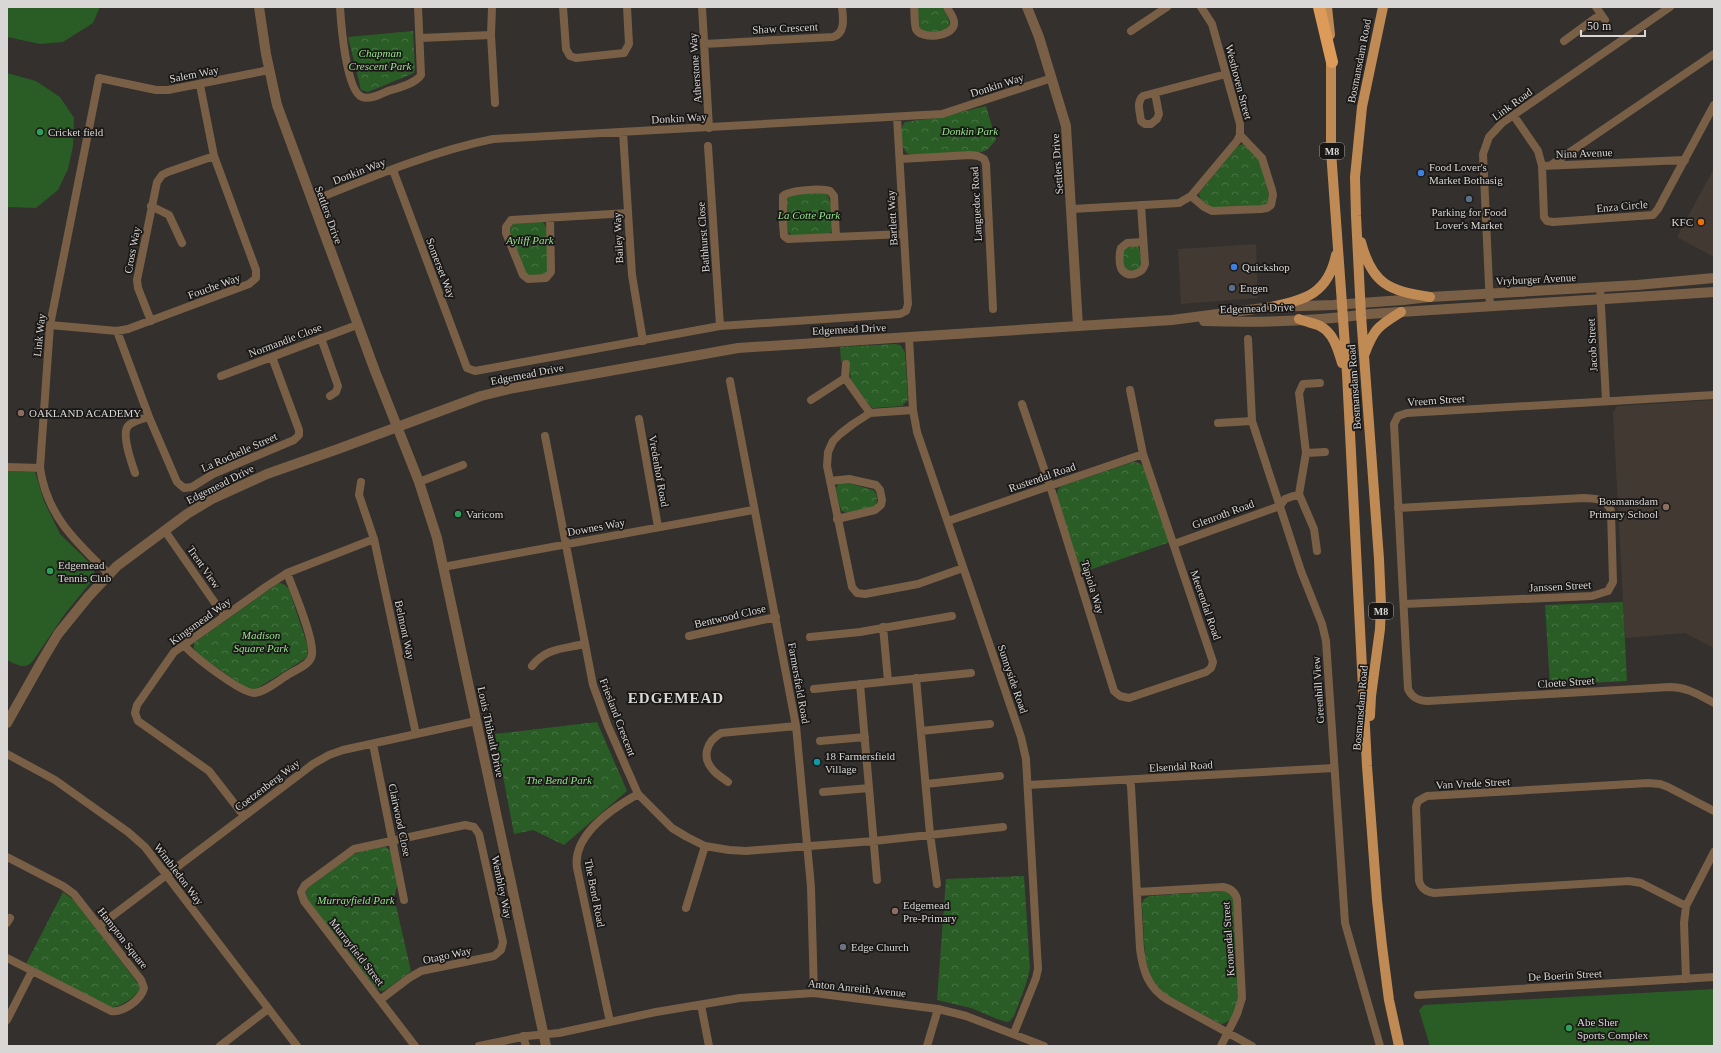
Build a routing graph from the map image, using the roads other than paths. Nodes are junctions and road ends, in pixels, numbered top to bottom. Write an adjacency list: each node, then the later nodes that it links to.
1 (259, 7): 26 (street, Settlers Drive)
2 (340, 7): 21 (street)
3 (418, 7): 21 (street)
4 (492, 7): 20 (street)
5 (563, 7): 6 (street)
6 (627, 7)
7 (702, 7): 23 (street, Atherstone Way)
8 (842, 7): 23 (street, Shaw Crescent)
9 (914, 7): 10 (street)
10 (946, 7)
11 (1027, 7): 29 (street, Settlers Drive)
12 (1167, 7): 19 (street)
13 (1201, 7): 27 (street, Westhoven Street)
14 (1319, 7): 25 (highway)
15 (1328, 7): 25 (main road, Bosmansdam Road / M8)
16 (1382, 7): 51 (main road, Bosmansdam Road / M8)
17 (1670, 7): 34 (street, Link Road)
18 (1601, 14): 22 (street)
19 (1131, 31)
20 (491, 35): 21 (street); 32 (street)
21 (420, 38)
22 (1564, 41)
23 (704, 44): 36 (street, Atherstone Way)
24 (1714, 54): 43 (street)
25 (1332, 62): 55 (main road, Bosmansdam Road / M8)
26 (269, 70): 30 (street, Salem Way); 46 (street, Settlers Drive)
27 (1226, 74): 31 (street); 38 (street, Westhoven Street)
28 (99, 78): 30 (street, Salem Way); 76 (street, Link Way)
29 (1052, 78): 35 (street, Donkin Way); 49 (street, Settlers Drive)
30 (200, 85): 40 (street, Fouche Way)
31 (1155, 93)
32 (495, 104)
33 (1714, 105): 42 (street, Enza Circle)
34 (1514, 116): 43 (street, Nina Avenue); 61 (street, Link Road)
35 (897, 117): 36 (street, Donkin Way); 41 (street, Bartlett Way)
36 (710, 128): 37 (street, Donkin Way)
37 (623, 132): 44 (street, Donkin Way); 50 (street, Bailey Way)
38 (1240, 135): 45 (street, Westhoven Street); 45 (street)
39 (708, 146): 78 (street, Bathhurst Close)
40 (214, 156): 48 (street, Cross Way); 75 (street, Fouche Way)
41 (900, 159): 53 (street, Bartlett Way); 68 (street, Languedoc Road)
42 (1685, 160): 43 (street, Nina Avenue); 43 (street, Enza Circle)
43 (1546, 165)
44 (393, 170): 46 (street, Donkin Way); 88 (street, Somerset Way)
45 (1191, 196): 47 (street, Westhoven Street)
46 (312, 201): 77 (street, Settlers Drive)
47 (1141, 205): 49 (street, Westhoven Street); 56 (street)
48 (152, 206): 57 (street); 75 (street, Cross Way)
49 (1072, 209): 79 (street, Settlers Drive)
50 (628, 214): 52 (street); 84 (street, Bailey Way)
51 (1356, 216): 62 (main road); 64 (main road, Bosmansdam Road / M8)
52 (550, 218): 52 (street)
53 (904, 234): 54 (street); 70 (street, Bartlett Way)
54 (836, 237): 54 (street)
55 (1338, 241): 65 (main road, Bosmansdam Road / M8); 67 (main road)
56 (1143, 242)
57 (182, 243)
58 (1714, 278): 59 (street, Vryburger Avenue)
59 (1600, 287): 61 (street, Vryburger Avenue); 63 (street, Jacob Street)
60 (1714, 292): 63 (street)
61 (1489, 294): 62 (street, Vryburger Avenue); 66 (street, Link Road)
62 (1430, 297): 64 (street, Vryburger Avenue)
63 (1600, 299): 66 (street); 98 (street, Jacob Street)
64 (1360, 302): 65 (street, Edgemead Drive); 71 (main road, Bosmansdam Road / M8)
65 (1342, 304): 67 (street, Edgemead Drive); 72 (main road, Bosmansdam Road / M8)
66 (1490, 306): 69 (street)
67 (1272, 307): 74 (street, Edgemead Drive)
68 (993, 309)
69 (1401, 312): 71 (street); 85 (main road)
70 (900, 314): 78 (street, Edgemead Drive)
71 (1361, 315): 72 (street, Edgemead Drive); 85 (main road, Bosmansdam Road / M8)
72 (1343, 317): 73 (street, Edgemead Drive); 92 (main road, Bosmansdam Road / M8)
73 (1299, 319): 74 (street, Edgemead Drive); 92 (main road)
74 (1172, 320): 79 (street, Edgemead Drive)
75 (151, 321): 80 (street, Fouche Way)
76 (50, 325): 80 (street, Fouche Way); 113 (street, Link Way)
77 (357, 325): 81 (street, Normandie Close); 106 (street, Settlers Drive)
78 (720, 326): 84 (street, Edgemead Drive)
79 (1078, 326): 82 (street, Edgemead Drive)
80 (116, 331): 102 (street, La Rochelle Street)
81 (321, 338): 86 (street, Normandie Close); 96 (street)
82 (909, 338): 100 (street, Sunnyside Road); 106 (street, Edgemead Drive)
83 (1248, 339): 104 (street, Greenhill View)
84 (644, 341): 88 (street, Edgemead Drive)
85 (1364, 355): 163 (main road, Bosmansdam Road / M8)
86 (272, 357): 89 (street, Normandie Close); 102 (street, La Rochelle Street)
87 (846, 364): 90 (street)
88 (472, 371)
89 (221, 376)
90 (845, 378): 97 (street); 101 (street)
91 (730, 381): 122 (street, Farmersfield Road)
92 (1347, 381): 163 (main road, Bosmansdam Road / M8)
93 (1320, 383): 109 (street)
94 (1130, 390): 110 (street, Meerendal Road)
95 (1714, 395): 98 (street, Vreem Street)
96 (330, 396)
97 (811, 400)
98 (1606, 401): 121 (street, Vreem Street)
99 (1022, 404): 118 (street, Tapiola Way)
100 (913, 410): 101 (street); 124 (street, Sunnyside Road)
101 (870, 413): 115 (street)
102 (148, 417): 114 (street)
103 (639, 419): 125 (street, Vredenhof Road)
104 (1252, 421): 105 (street); 120 (street, Greenhill View)
105 (1218, 423)
106 (396, 427): 117 (street, Louis Thibault Drive); 126 (street, Edgemead Drive)
107 (545, 436): 128 (street, Friesland Crescent)
108 (1325, 452): 109 (street)
109 (1306, 453): 119 (street)
110 (1143, 454): 118 (street, Rustendal Road); 129 (street, Meerendal Road)
111 (462, 465): 117 (street)
112 (7, 467): 113 (street)
113 (40, 468): 134 (street, Link Way)
114 (135, 473)
115 (830, 481): 123 (street); 123 (street)
116 (361, 482): 127 (street, Belmont Way)
117 (419, 482): 131 (street, Louis Thibault Drive)
118 (1050, 486): 124 (street, Rustendal Road); 150 (street, Tapiola Way)
119 (1300, 494): 120 (street, Glenroth Road); 130 (street)
120 (1280, 506): 129 (street, Glenroth Road); 164 (street, Greenhill View)
121 (1398, 508): 135 (street, Vreem Street); 135 (street, Janssen Street)
122 (753, 510): 125 (street, Downes Way); 138 (street, Farmersfield Road)
123 (838, 519): 132 (street)
124 (948, 521): 132 (street, Sunnyside Road)
125 (658, 527): 128 (street, Downes Way)
126 (165, 530): 134 (street, Edgemead Drive); 136 (street, Trent View)
127 (373, 535): 133 (street, Kingsmead Way); 158 (street, Belmont Way)
128 (565, 544): 131 (street, Downes Way); 142 (street, Friesland Crescent)
129 (1174, 544): 150 (street, Meerendal Road)
130 (1317, 551)
131 (443, 567): 153 (street, Louis Thibault Drive)
132 (963, 568): 169 (street, Sunnyside Road)
133 (287, 573): 136 (street, Kingsmead Way); 143 (street)
134 (109, 574): 154 (street, Edgemead Drive)
135 (1404, 604): 151 (street, Vreem Street)
136 (224, 616): 143 (street, Kingsmead Way)
137 (952, 616): 139 (street)
138 (776, 617): 140 (street, Bentwood Close); 156 (street, Farmersfield Road)
139 (882, 627): 141 (street); 147 (street)
140 (689, 636)
141 (810, 637)
142 (584, 644): 144 (street); 172 (street, Friesland Crescent)
143 (184, 645): 174 (street, Kingsmead Way)
144 (532, 666)
145 (971, 673): 146 (street)
146 (916, 678): 147 (street); 157 (street)
147 (888, 681): 148 (street)
148 (860, 684): 149 (street); 159 (street)
149 (814, 689)
150 (1117, 694)
151 (1415, 698): 152 (street, Cloete Street)
152 (1714, 703)
153 (476, 721): 158 (street, Coetzenberg Way); 207 (street, Louis Thibault Drive)
154 (7, 723)
155 (990, 724): 157 (street)
156 (796, 726): 167 (street); 180 (street, Farmersfield Road)
157 (921, 731): 168 (street)
158 (416, 734): 161 (street, Coetzenberg Way)
159 (865, 738): 160 (street); 170 (street)
160 (820, 741)
161 (373, 744): 174 (street, Coetzenberg Way); 178 (street, Clairwood Close)
162 (7, 754): 184 (street, Wimbledon Way)
163 (1367, 766): 221 (main road, Bosmansdam Road / M8)
164 (1334, 768): 166 (street, Elsendal Road); 220 (street, Greenhill View)
165 (1000, 776): 168 (street)
166 (1129, 780): 169 (street, Elsendal Road); 187 (street)
167 (728, 782)
168 (926, 784): 177 (street)
169 (1028, 785): 205 (street, Sunnyside Road)
170 (869, 788): 171 (street); 179 (street)
171 (823, 792)
172 (638, 794): 181 (street, Friesland Crescent); 204 (street, The Bend Road)
173 (1714, 811): 189 (street, Van Vrede Street)
174 (244, 816): 184 (street, Coetzenberg Way)
175 (1003, 827): 177 (street, Friesland Crescent)
176 (476, 828): 178 (street, Murrayfield Street); 192 (street, Wembley Way)
177 (930, 834): 179 (street, Friesland Crescent); 186 (street)
178 (393, 840): 188 (street, Clairwood Close); 199 (street, Murrayfield Street)
179 (874, 841): 180 (street, Friesland Crescent); 185 (street)
180 (808, 845): 181 (street, Friesland Crescent); 197 (street, Farmersfield Road)
181 (706, 846): 190 (street)
182 (1714, 852): 189 (street)
183 (7, 857): 191 (street, Hampton Square)
184 (167, 875): 191 (street, Coetzenberg Way); 201 (street, Wimbledon Way)
185 (877, 880)
186 (937, 884)
187 (1137, 892): 206 (street); 206 (street, Kronendal Street)
188 (404, 900)
189 (1686, 906): 196 (street)
190 (686, 908)
191 (99, 926): 194 (street, Hampton Square)
192 (501, 950): 199 (street, Otago Way)
193 (7, 958): 194 (street, Hampton Square)
194 (32, 971): 203 (street)
195 (1714, 978): 196 (street, De Boerin Street)
196 (1686, 979): 198 (street, De Boerin Street)
197 (814, 993): 200 (street, Anton Anreith Avenue); 202 (street, Anton Anreith Avenue)
198 (1418, 995)
199 (380, 1000): 211 (street, Murrayfield Street)
200 (701, 1005): 204 (street, Anton Anreith Avenue); 215 (street)
201 (268, 1009): 209 (street); 210 (street, Wimbledon Way)
202 (938, 1010): 205 (street, Anton Anreith Avenue); 216 (street)
203 (7, 1020)
204 (610, 1022): 207 (street, Anton Anreith Avenue)
205 (1014, 1033): 217 (street, Anton Anreith Avenue)
206 (1227, 1033): 218 (street, Kronendal Street); 219 (street)
207 (544, 1034): 208 (street, Anton Anreith Avenue); 214 (street, Louis Thibault Drive)
208 (524, 1036): 212 (street, Anton Anreith Avenue); 213 (street)
209 (220, 1046)
210 (297, 1046)
211 (415, 1046)
212 (479, 1046)
213 (526, 1046)
214 (546, 1046)
215 (709, 1046)
216 (927, 1046)
217 (1044, 1046)
218 (1221, 1046)
219 (1252, 1046)
220 (1380, 1046)
221 (1399, 1046)

